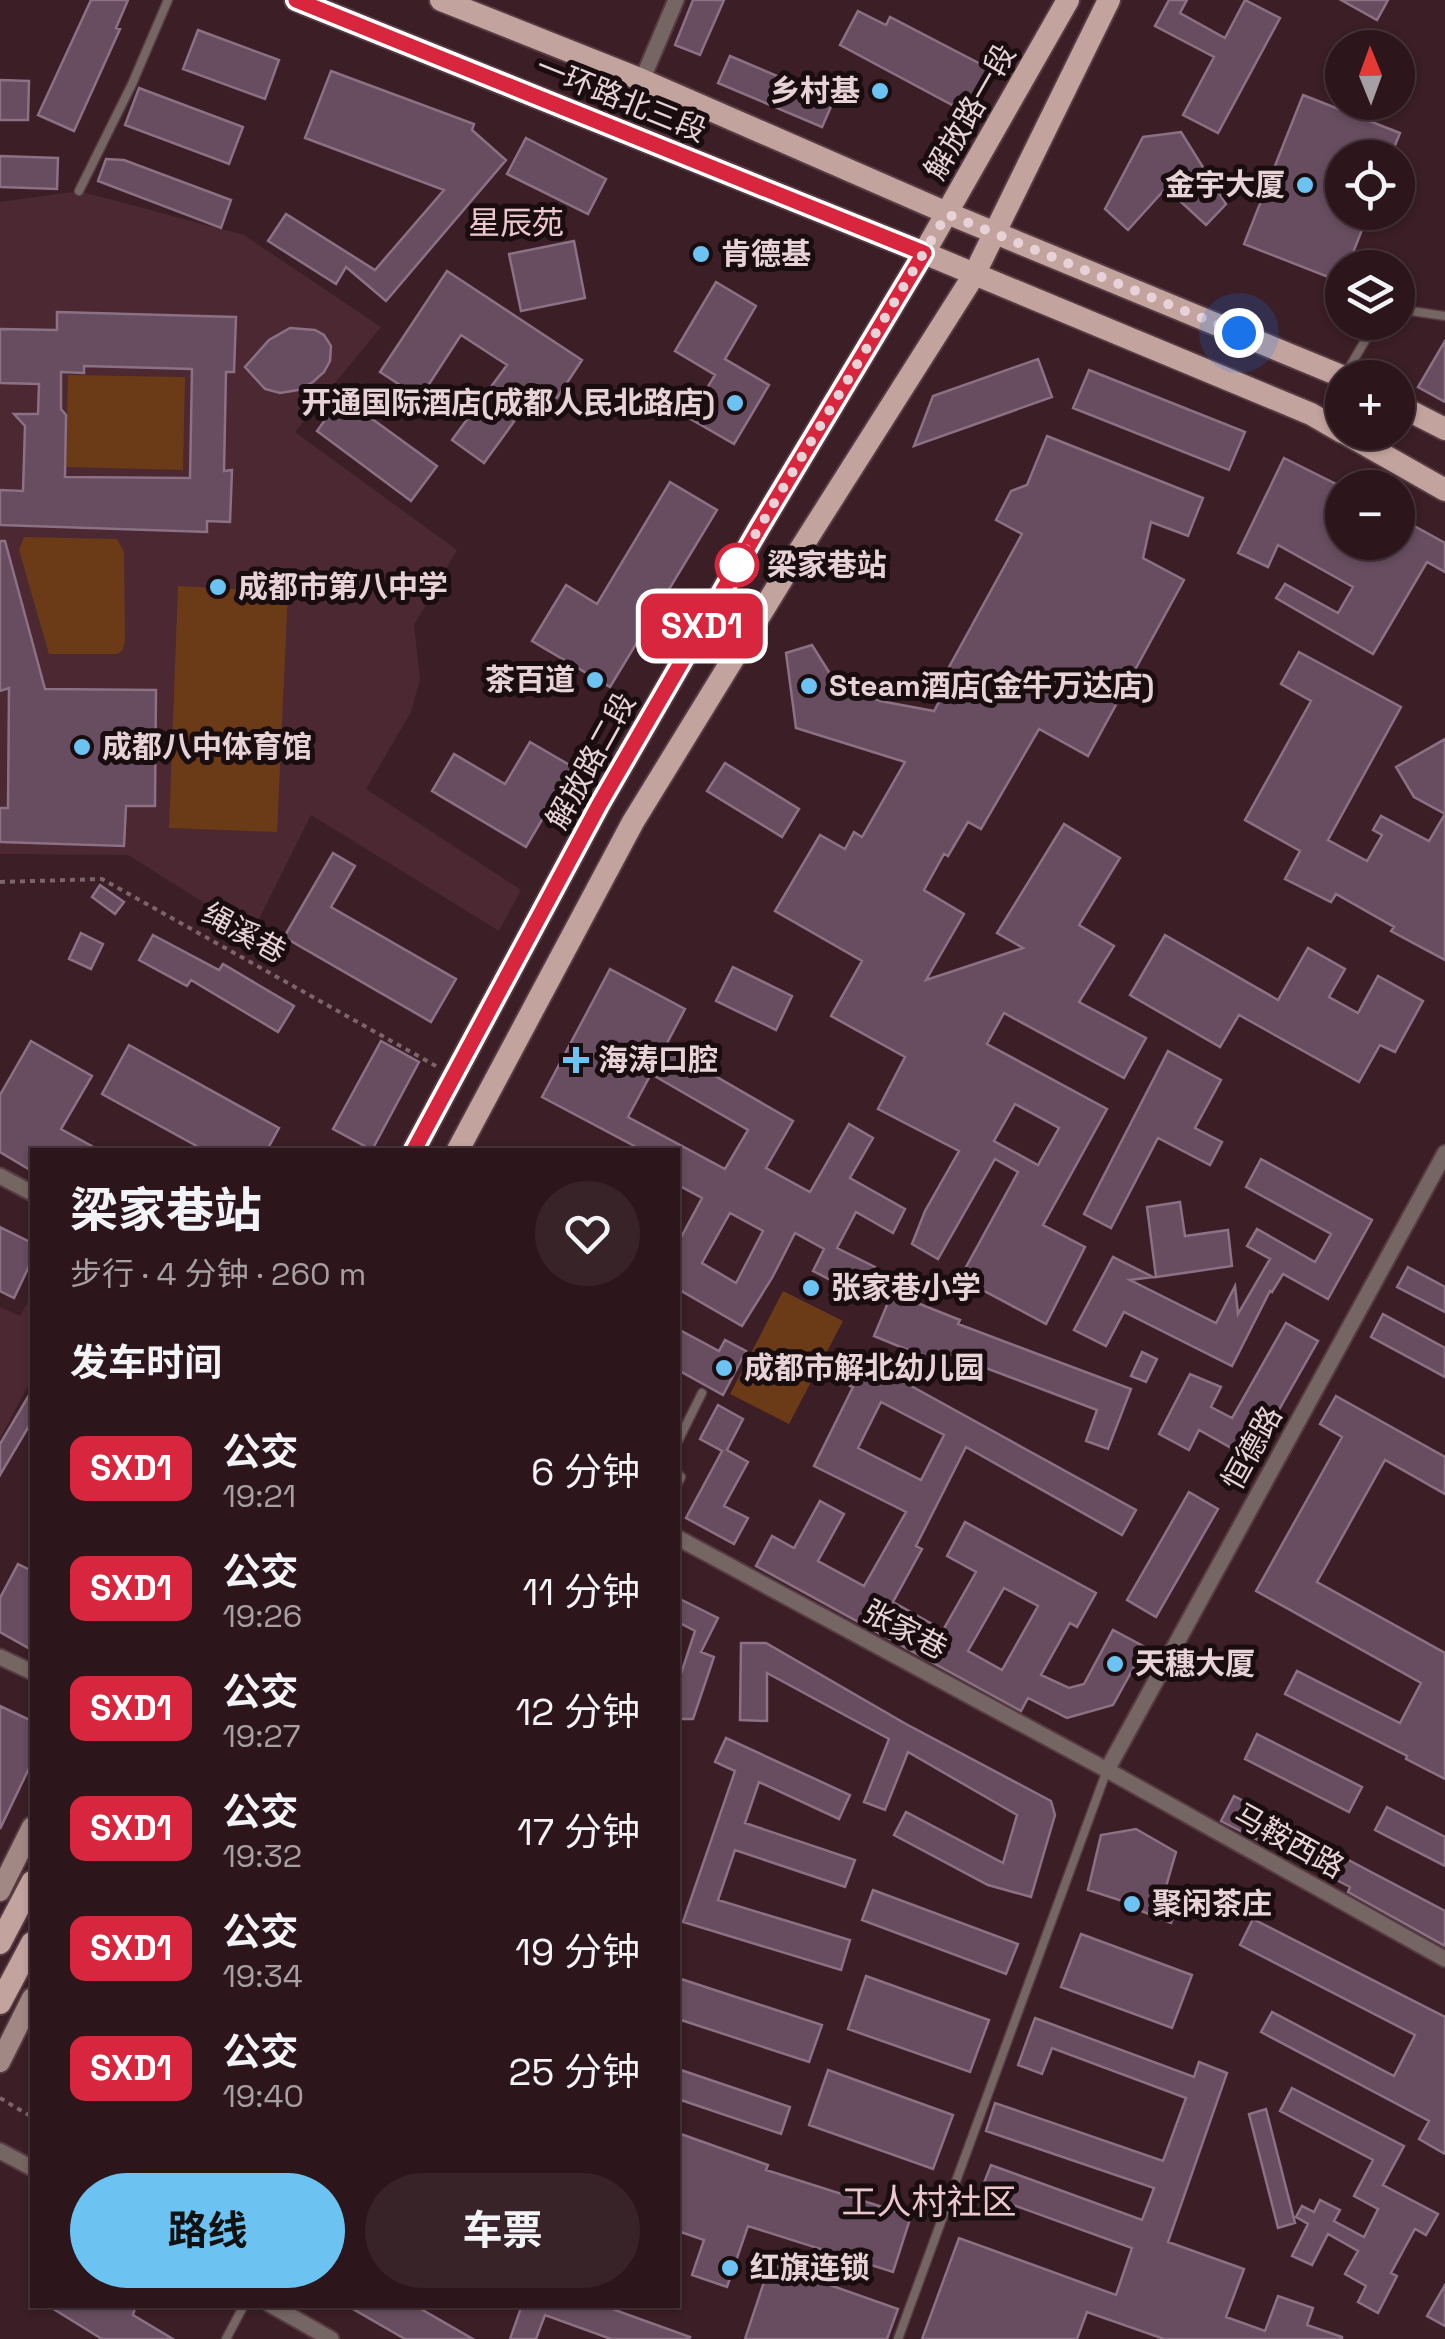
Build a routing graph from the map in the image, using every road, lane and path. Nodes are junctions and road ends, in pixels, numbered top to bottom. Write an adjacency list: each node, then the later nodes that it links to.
1 (168, 0): 8 (lane)
2 (296, 0): 11 (main road, 一环路北三段)
3 (441, 0): 7 (main road, 一环路北三段)
4 (676, 0): 7 (street)
5 (1068, 0): 9 (main road, 解放路一段)
6 (1110, 0): 10 (main road)
7 (642, 80): 9 (main road, 一环路北三段)
8 (78, 191)
9 (947, 214): 10 (main road, 一环路北三段); 11 (main road, 解放路一段)
10 (996, 233): 12 (main road); 15 (main road, 一环路北三段)
11 (924, 253): 12 (main road, 一环路北三段); 22 (main road, 解放路二段)
12 (974, 274): 17 (main road, 一环路北三段); 24 (main road)
13 (1415, 312): 14 (lane)
14 (1445, 316)
15 (1325, 369)
16 (1415, 413): 18 (main road)
17 (1325, 422)
18 (1445, 430)
19 (1375, 450): 20 (main road, 一环路北三段)
20 (1445, 490)
21 (0, 882): 22 (path, 绳溪巷)
22 (454, 1076): 23 (main road, 解放路二段)
23 (415, 1148)
24 (459, 1148)
25 (1445, 1152): 33 (street, 恒德路)
26 (0, 1176): 27 (street)
27 (30, 1192)
28 (702, 1393): 29 (lane)
29 (680, 1438)
30 (680, 1539): 33 (street, 张家巷)
31 (0, 1657): 32 (street)
32 (30, 1671)
33 (1107, 1770): 39 (street, 马鞍西路); 51 (lane)
34 (30, 1830): 36 (street)
35 (30, 1886): 37 (main road)
36 (0, 1891)
37 (0, 1944)
38 (30, 1947): 40 (main road)
39 (1445, 1959)
40 (0, 2002)
41 (30, 2002): 42 (street)
42 (0, 2062)
43 (0, 2098): 44 (path)
44 (30, 2116)
45 (0, 2151): 46 (street)
46 (30, 2167)
47 (242, 2308): 49 (lane)
48 (276, 2308): 50 (street)
49 (226, 2339)
50 (330, 2339)
51 (898, 2339)

